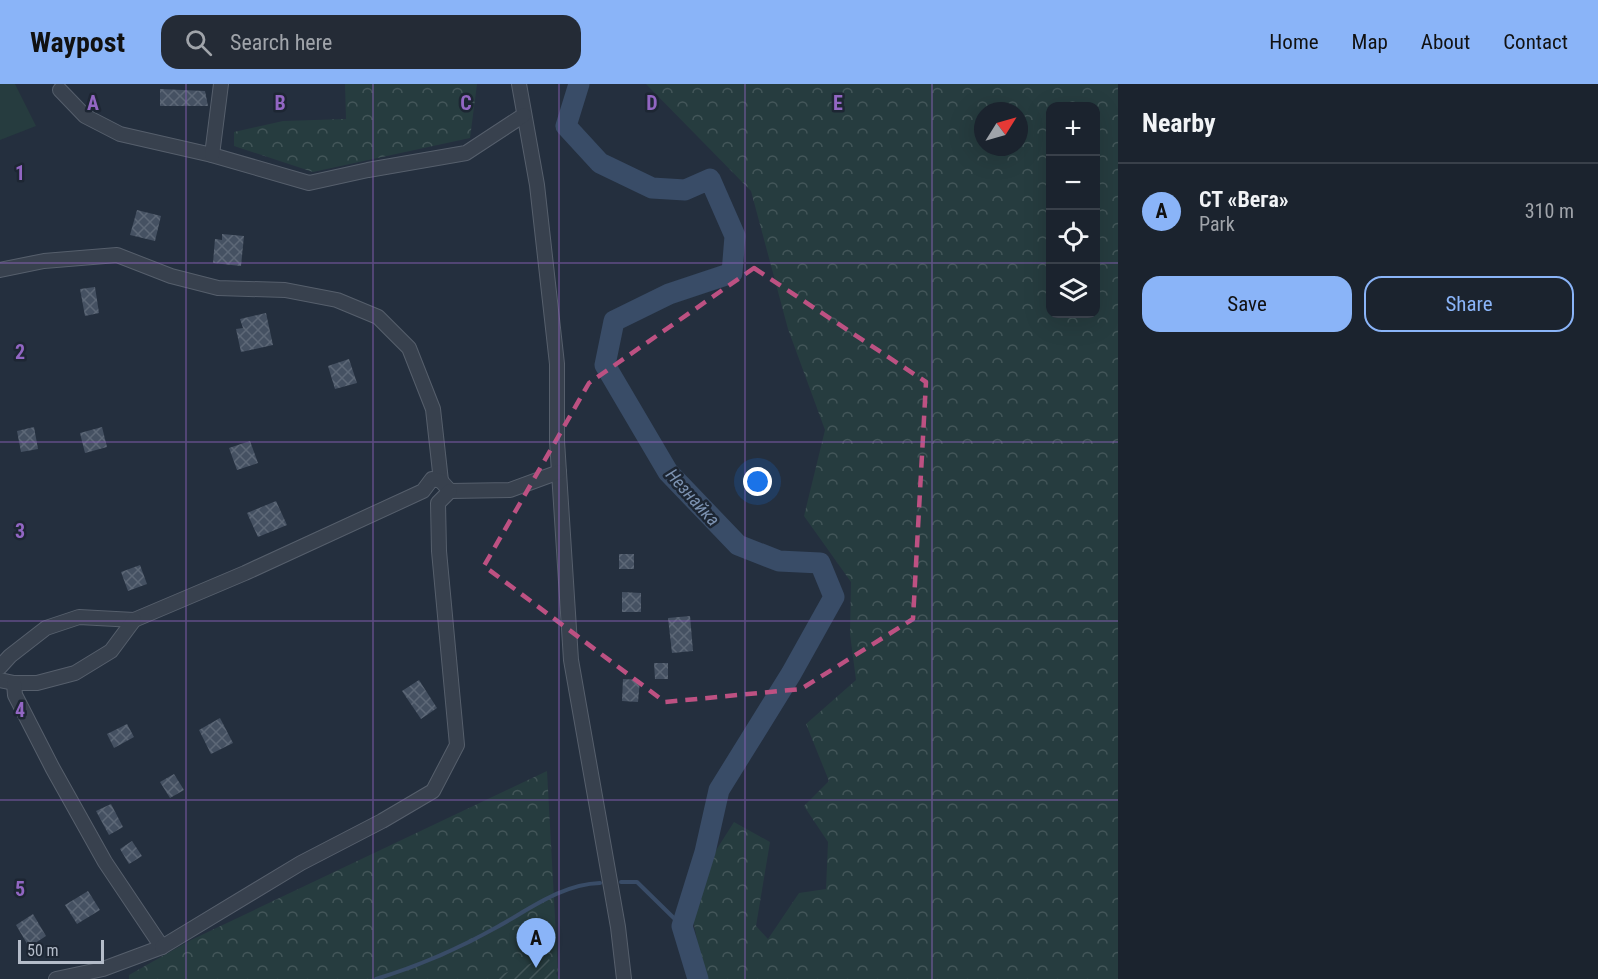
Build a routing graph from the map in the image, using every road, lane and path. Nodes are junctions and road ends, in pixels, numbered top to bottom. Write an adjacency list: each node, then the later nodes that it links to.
1 (221, 84): 5 (street)
2 (519, 84): 4 (street)
3 (60, 90): 5 (street)
4 (524, 115): 5 (street); 7 (street)
5 (212, 155)
6 (0, 270): 8 (street)
7 (559, 472): 8 (street); 14 (street)
8 (446, 486): 9 (street); 12 (street)
9 (134, 620): 10 (street); 11 (street)
10 (0, 667)
11 (7, 682): 12 (street)
12 (162, 947): 13 (street)
13 (56, 979)
14 (624, 979)

